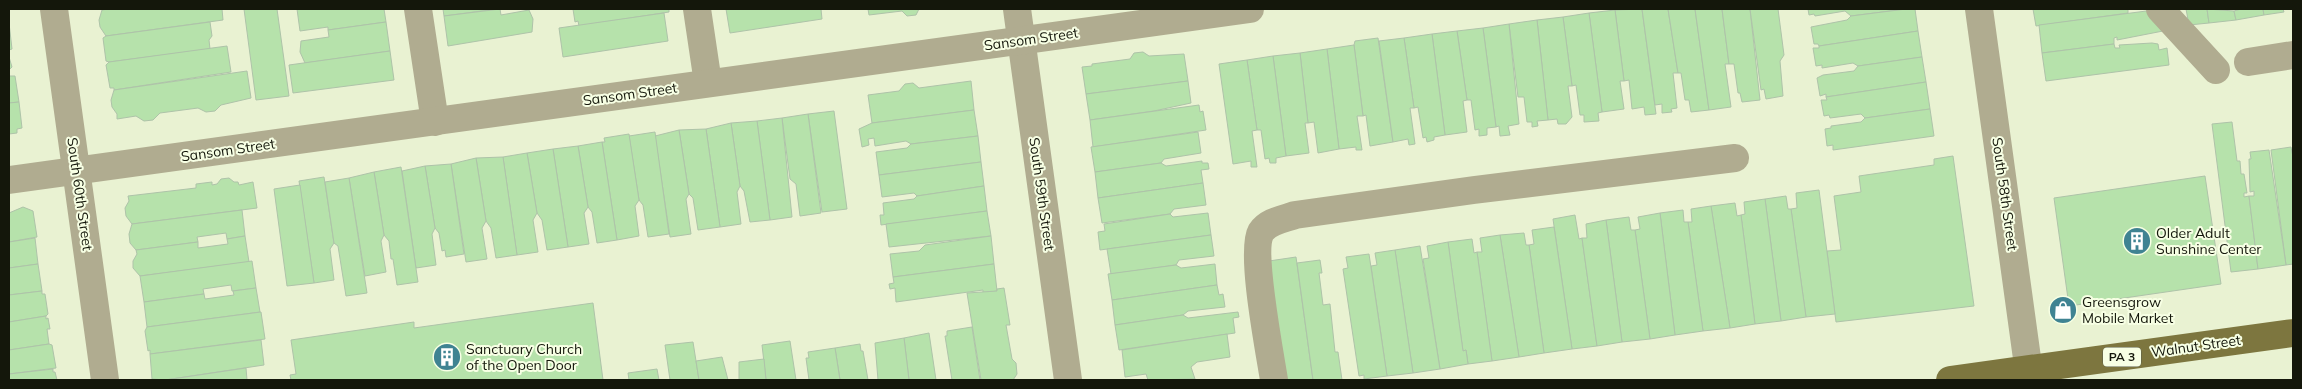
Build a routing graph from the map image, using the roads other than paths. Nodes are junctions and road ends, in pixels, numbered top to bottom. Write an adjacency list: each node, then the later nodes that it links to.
1 (54, 9): 15 (street, South 60th Street)
2 (418, 9): 13 (street)
3 (697, 9): 12 (street)
4 (1017, 9): 8 (street, South 59th Street)
5 (1250, 9): 8 (street, Sansom Street)
6 (1979, 9): 18 (street, South 58th Street)
7 (2160, 9): 11 (street)
8 (1021, 40): 12 (street, Sansom Street); 20 (street, South 59th Street)
9 (2293, 55): 10 (street)
10 (2248, 62)
11 (2216, 70)
12 (708, 83): 13 (street, Sansom Street)
13 (435, 122): 15 (street, Sansom Street)
14 (1736, 158): 21 (street)
15 (77, 170): 16 (street, Sansom Street); 19 (street, South 60th Street)
16 (9, 180)
17 (2293, 333): 18 (main road, Walnut Street / PA 3)
18 (2030, 375): 22 (main road, Walnut Street / PA 3)
19 (106, 380)
20 (1068, 380)
21 (1274, 380)
22 (1950, 380)

